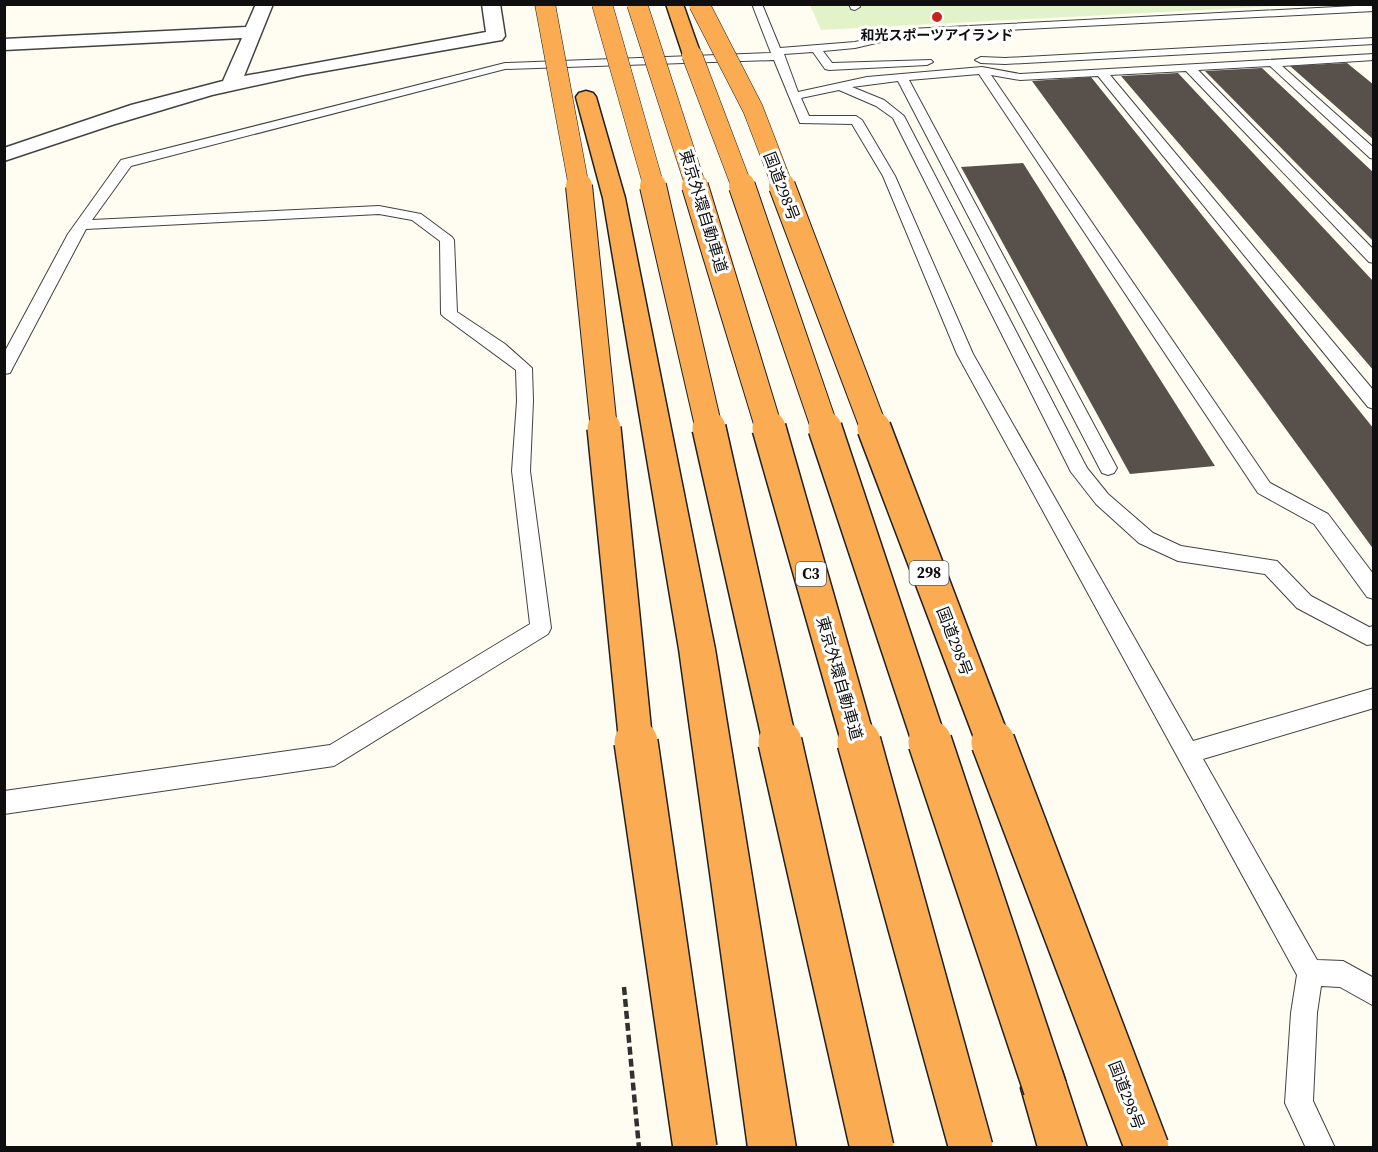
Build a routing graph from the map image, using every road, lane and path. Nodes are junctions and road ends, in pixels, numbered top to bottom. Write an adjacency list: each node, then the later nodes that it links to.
1 (264, 4): 10 (street)
2 (491, 4): 24 (street)
3 (602, 4): 47 (highway, bridge)
4 (637, 4): 48 (highway, 東京外環自動車道 / C3, bridge)
5 (674, 4): 49 (highway, bridge)
6 (699, 4): 50 (highway, 国道298号 / 298, bridge)
7 (757, 4): 15 (lane)
8 (1374, 8): 14 (lane)
9 (557, 10): 45 (highway, bridge)
10 (254, 32): 13 (street); 24 (street)
11 (1374, 41): 14 (lane)
12 (572, 42): 46 (highway)
13 (4, 45)
14 (816, 48): 15 (lane)
15 (779, 54): 26 (lane); 31 (lane)
16 (1374, 57): 17 (lane)
17 (1356, 58): 18 (lane); 22 (lane)
18 (1273, 63): 19 (lane); 30 (lane)
19 (1189, 68): 21 (lane); 32 (lane)
20 (982, 70): 21 (lane); 23 (lane); 38 (lane)
21 (1102, 73): 36 (lane)
22 (1374, 73)
23 (903, 77): 25 (lane); 27 (lane)
24 (231, 85): 28 (street)
25 (840, 86): 26 (lane); 29 (lane)
26 (795, 96): 41 (lane)
27 (943, 154): 29 (lane); 33 (lane)
28 (4, 155)
29 (918, 155): 34 (lane)
30 (1374, 155)
31 (82, 225): 35 (lane); 42 (lane)
32 (1374, 259)
33 (1009, 279): 34 (lane); 37 (lane)
34 (983, 281): 39 (lane)
35 (4, 369)
36 (1374, 403)
37 (1108, 468)
38 (1374, 591)
39 (1374, 635)
40 (1374, 698): 41 (lane)
41 (1187, 753): 43 (lane)
42 (4, 803)
43 (1310, 973): 44 (lane); 51 (lane)
44 (1374, 993)
45 (695, 1148)
46 (772, 1148)
47 (872, 1148)
48 (971, 1148)
49 (1063, 1148)
50 (1147, 1148)
51 (1321, 1148)

